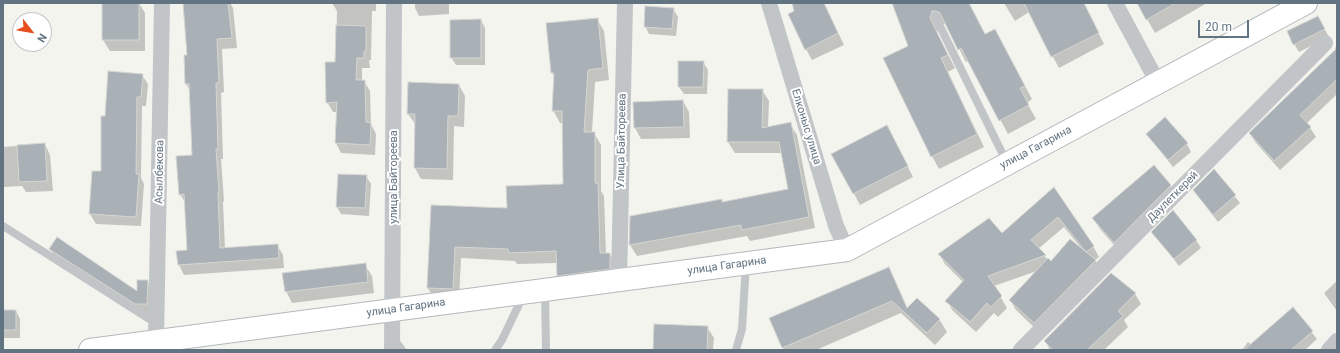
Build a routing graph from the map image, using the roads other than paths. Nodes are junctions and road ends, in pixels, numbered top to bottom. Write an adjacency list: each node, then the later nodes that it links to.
1 (162, 3): 17 (street, Асылбекова)
2 (394, 3): 16 (street, улица Байтореева)
3 (624, 3): 14 (street, Улица Байтореева)
4 (769, 3): 12 (street, Елконыс улица)
5 (1115, 3): 9 (street)
6 (1306, 3): 9 (main road, улица Гагарина)
7 (935, 16): 10 (lane)
8 (1325, 43): 25 (street, Даулеткерей)
9 (1158, 83): 10 (main road, улица Гагарина)
10 (1007, 164): 12 (main road, улица Гагарина)
11 (3, 226): 17 (lane)
12 (847, 250): 13 (main road, улица Гагарина)
13 (746, 263): 14 (main road, улица Гагарина); 24 (lane)
14 (619, 280): 15 (main road, улица Гагарина)
15 (534, 291): 16 (main road, улица Гагарина); 22 (lane); 23 (lane)
16 (394, 310): 17 (main road, улица Гагарина); 19 (street, улица Байтореева)
17 (147, 340): 20 (main road, улица Гагарина)
18 (1337, 341): 26 (street)
19 (393, 344): 21 (lane)
20 (90, 350)
21 (402, 350)
22 (495, 350)
23 (546, 350)
24 (736, 350)
25 (1021, 350)
26 (1329, 350)

